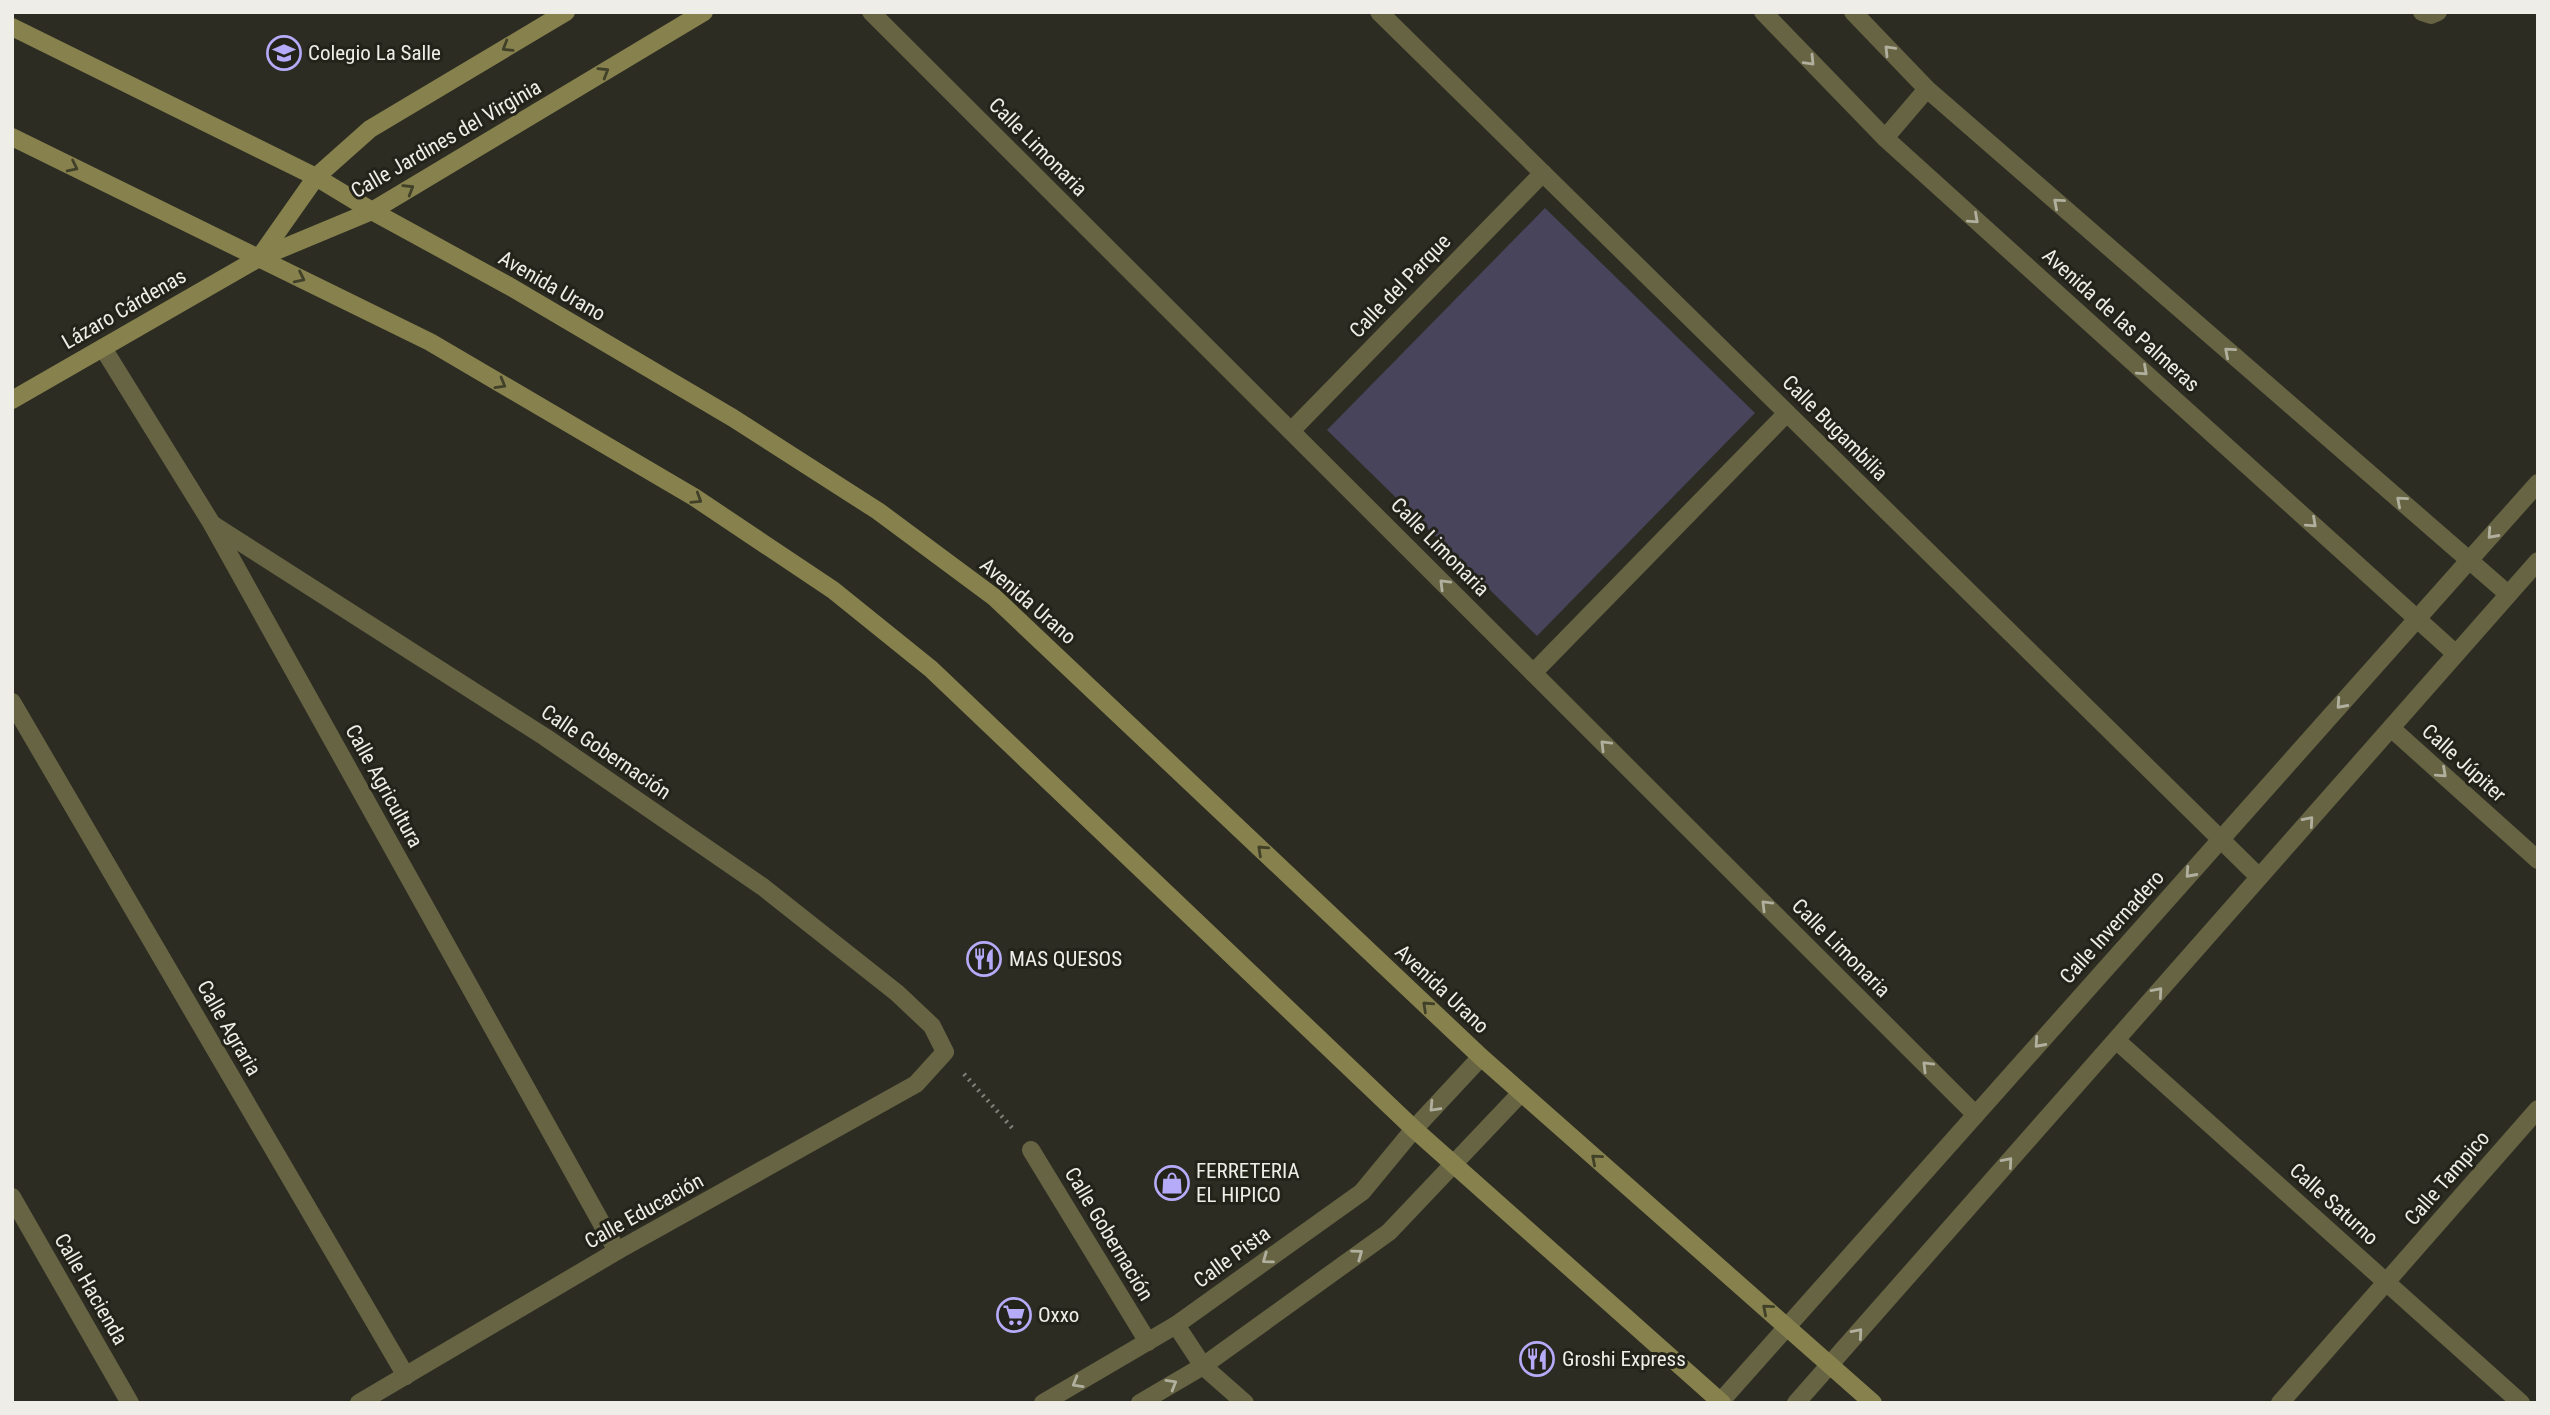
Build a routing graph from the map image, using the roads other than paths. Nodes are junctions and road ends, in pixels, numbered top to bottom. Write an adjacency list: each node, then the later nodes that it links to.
1 (566, 12): 12 (main road, Calle Jardines del Virginia, one-way to 12)
2 (704, 12): 13 (main road, Calle Jardines del Virginia, one-way to 2)
3 (871, 12): 18 (street, Calle Limonaria)
4 (1379, 12): 11 (street, Calle Bugambilia)
5 (1763, 12): 10 (street, Avenida de las Palmeras, one-way to 10)
6 (1853, 12): 8 (street, one-way to 6)
7 (12, 27): 12 (main road, Avenida Urano)
8 (1927, 89): 10 (street); 21 (street, one-way to 8)
9 (12, 137): 14 (main road, one-way to 14)
10 (1885, 138): 24 (street, Avenida de las Palmeras, one-way to 24)
11 (1543, 173): 17 (street, Calle Bugambilia); 18 (street, Calle del Parque)
12 (316, 177): 13 (main road, Avenida Urano); 14 (main road, Calle Jardines del Virginia)
13 (372, 211): 14 (main road, Calle Jardines del Virginia); 34 (main road, Avenida Urano, one-way to 13)
14 (259, 258): 15 (main road, Lázaro Cárdenas); 38 (main road, one-way to 38)
15 (103, 348): 16 (main road, Lázaro Cárdenas); 20 (street, Calle Agricultura)
16 (12, 400)
17 (1787, 413): 26 (street); 29 (street, Calle Bugambilia)
18 (1291, 431): 26 (street, Calle Limonaria, one-way to 18)
19 (2538, 483): 21 (street, Calle Invernadero, one-way to 21)
20 (212, 524): 33 (street, Calle Gobernación); 42 (street, Calle Agricultura)
21 (2469, 560): 23 (street); 24 (street, Calle Invernadero)
22 (2538, 561): 23 (street)
23 (2508, 594): 25 (street)
24 (2417, 618): 25 (street, Avenida de las Palmeras); 29 (street, Calle Invernadero, one-way to 29)
25 (2456, 654): 28 (street)
26 (1533, 673): 37 (street, Calle Limonaria, one-way to 26)
27 (12, 702): 49 (street, Calle Agraria)
28 (2391, 728): 30 (street, Calle Júpiter, one-way to 30); 31 (street, one-way to 28)
29 (2220, 839): 31 (street, Calle Bugambilia); 37 (street, Calle Invernadero, one-way to 37)
30 (2538, 860)
31 (2259, 877): 32 (street, one-way to 31)
32 (2116, 1040): 43 (street, Calle Saturno); 47 (street, one-way to 32)
33 (945, 1052): 42 (street, Calle Educación)
34 (1481, 1057): 35 (main road, Avenida Urano); 38 (street, Calle Pista, one-way to 38)
35 (1521, 1093): 40 (street); 45 (main road, Avenida Urano, one-way to 35)
36 (2538, 1109): 43 (street, Calle Tampico)
37 (1975, 1114): 45 (street, Calle Invernadero)
38 (1414, 1129): 40 (main road); 44 (street, Calle Pista, one-way to 44)
39 (1031, 1150): 46 (street, Calle Gobernación)
40 (1454, 1164): 48 (street, one-way to 40); 50 (main road)
41 (12, 1197): 51 (street, Calle Hacienda)
42 (617, 1251): 49 (street, Calle Educación)
43 (2387, 1282): 58 (street, Calle Tampico); 59 (street, Calle Saturno)
44 (1176, 1325): 46 (street, Calle Pista); 48 (street)
45 (1787, 1326): 47 (main road, Avenida Urano); 50 (street, Calle Invernadero)
46 (1148, 1342): 53 (street, Calle Pista, one-way to 53)
47 (1831, 1364): 56 (street); 57 (main road, Avenida Urano)
48 (1203, 1366): 54 (street, one-way to 48); 55 (street)
49 (406, 1376): 52 (street, Calle Educación)
50 (1721, 1402)
51 (130, 1403)
52 (359, 1403)
53 (1043, 1403)
54 (1140, 1403)
55 (1245, 1403)
56 (1796, 1403)
57 (1873, 1403)
58 (2280, 1403)
59 (2521, 1403)

